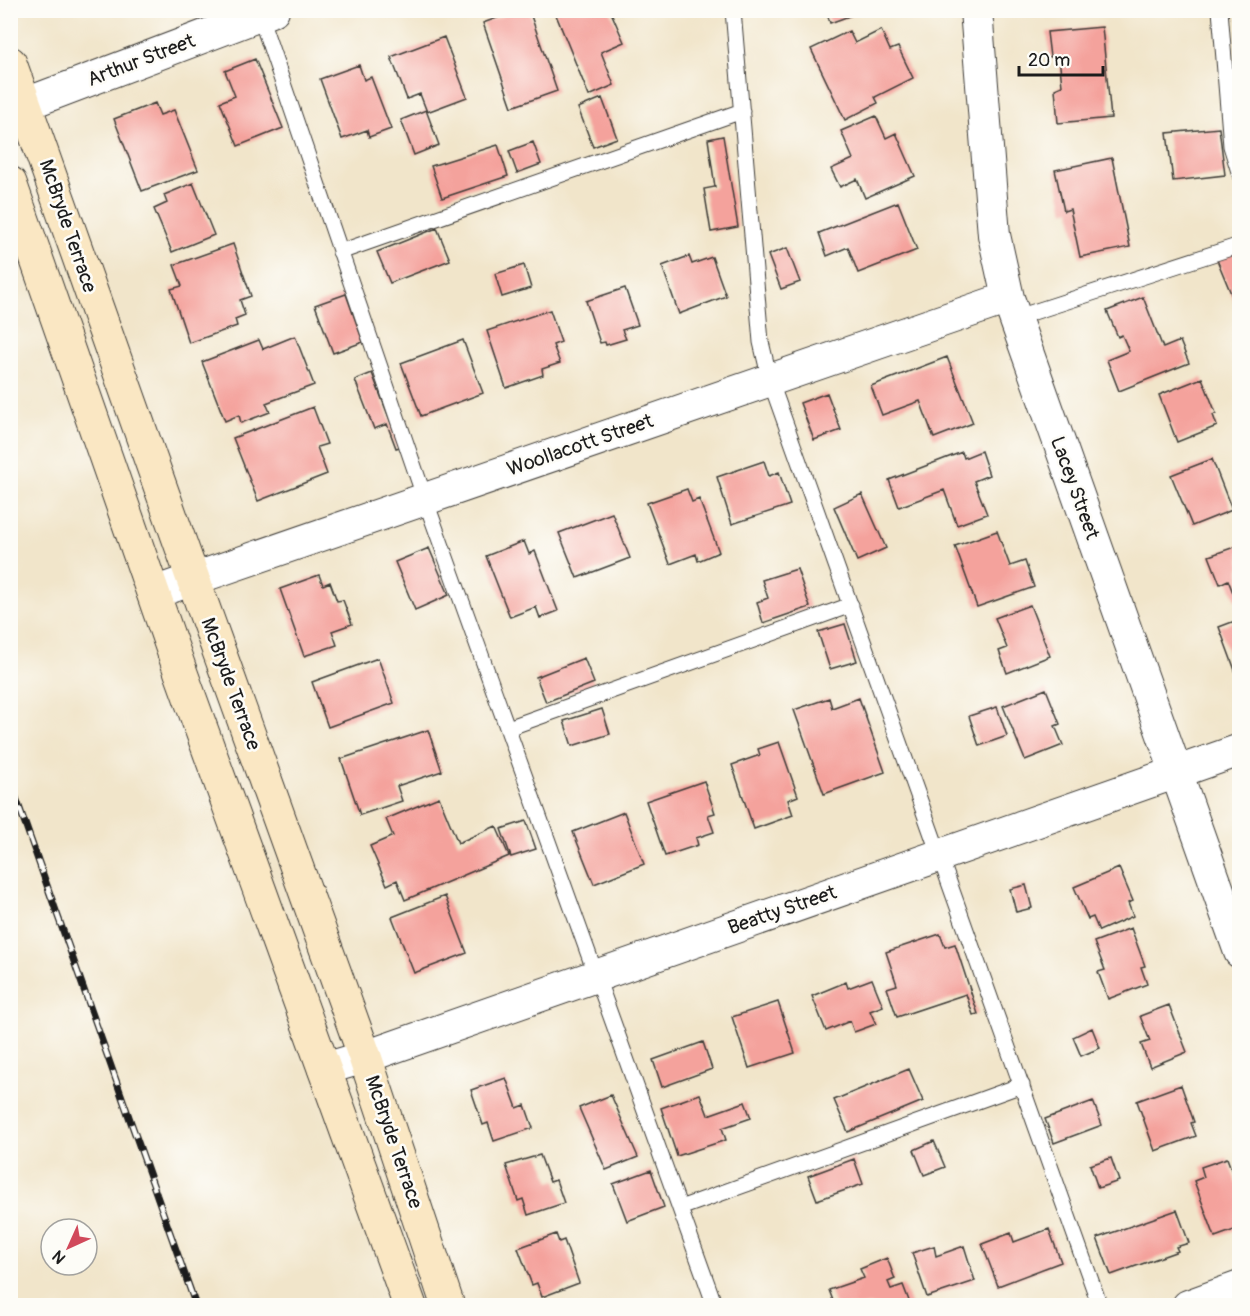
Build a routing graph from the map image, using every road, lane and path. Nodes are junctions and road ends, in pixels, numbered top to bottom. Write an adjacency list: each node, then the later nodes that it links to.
1 (733, 10): 7 (lane)
2 (976, 10): 12 (street, Lacey Street)
3 (1220, 10): 8 (lane)
4 (263, 12): 6 (street, Arthur Street); 11 (lane)
5 (10, 63): 6 (main road, McBryde Terrace)
6 (18, 107): 15 (main road, McBryde Terrace)
7 (742, 111): 11 (lane); 13 (lane)
8 (1239, 176)
9 (10, 183): 16 (main road, McBryde Terrace)
10 (1239, 245): 12 (lane)
11 (340, 252): 14 (lane)
12 (1011, 308): 13 (street, Woollacott Street); 20 (street, Lacey Street)
13 (770, 380): 14 (street, Woollacott Street); 17 (lane)
14 (425, 499): 15 (street, Woollacott Street); 18 (lane)
15 (193, 579): 16 (street, Woollacott Street); 24 (main road, McBryde Terrace)
16 (153, 593): 25 (main road, McBryde Terrace)
17 (851, 605): 18 (lane); 21 (lane)
18 (508, 728): 23 (lane)
19 (1239, 750): 20 (street, Beatty Street)
20 (1176, 771): 21 (street, Beatty Street); 22 (street, Lacey Street)
21 (940, 855): 23 (street, Beatty Street); 26 (lane)
22 (1239, 952)
23 (598, 975): 24 (street, Beatty Street); 27 (lane)
24 (365, 1057): 25 (street, Beatty Street); 30 (main road, McBryde Terrace)
25 (324, 1069): 29 (main road, McBryde Terrace)
26 (1022, 1085): 27 (lane); 32 (lane)
27 (681, 1208): 31 (lane)
28 (1239, 1287): 33 (street)
29 (410, 1305)
30 (448, 1305)
31 (715, 1305)
32 (1100, 1305)
33 (1188, 1305)

